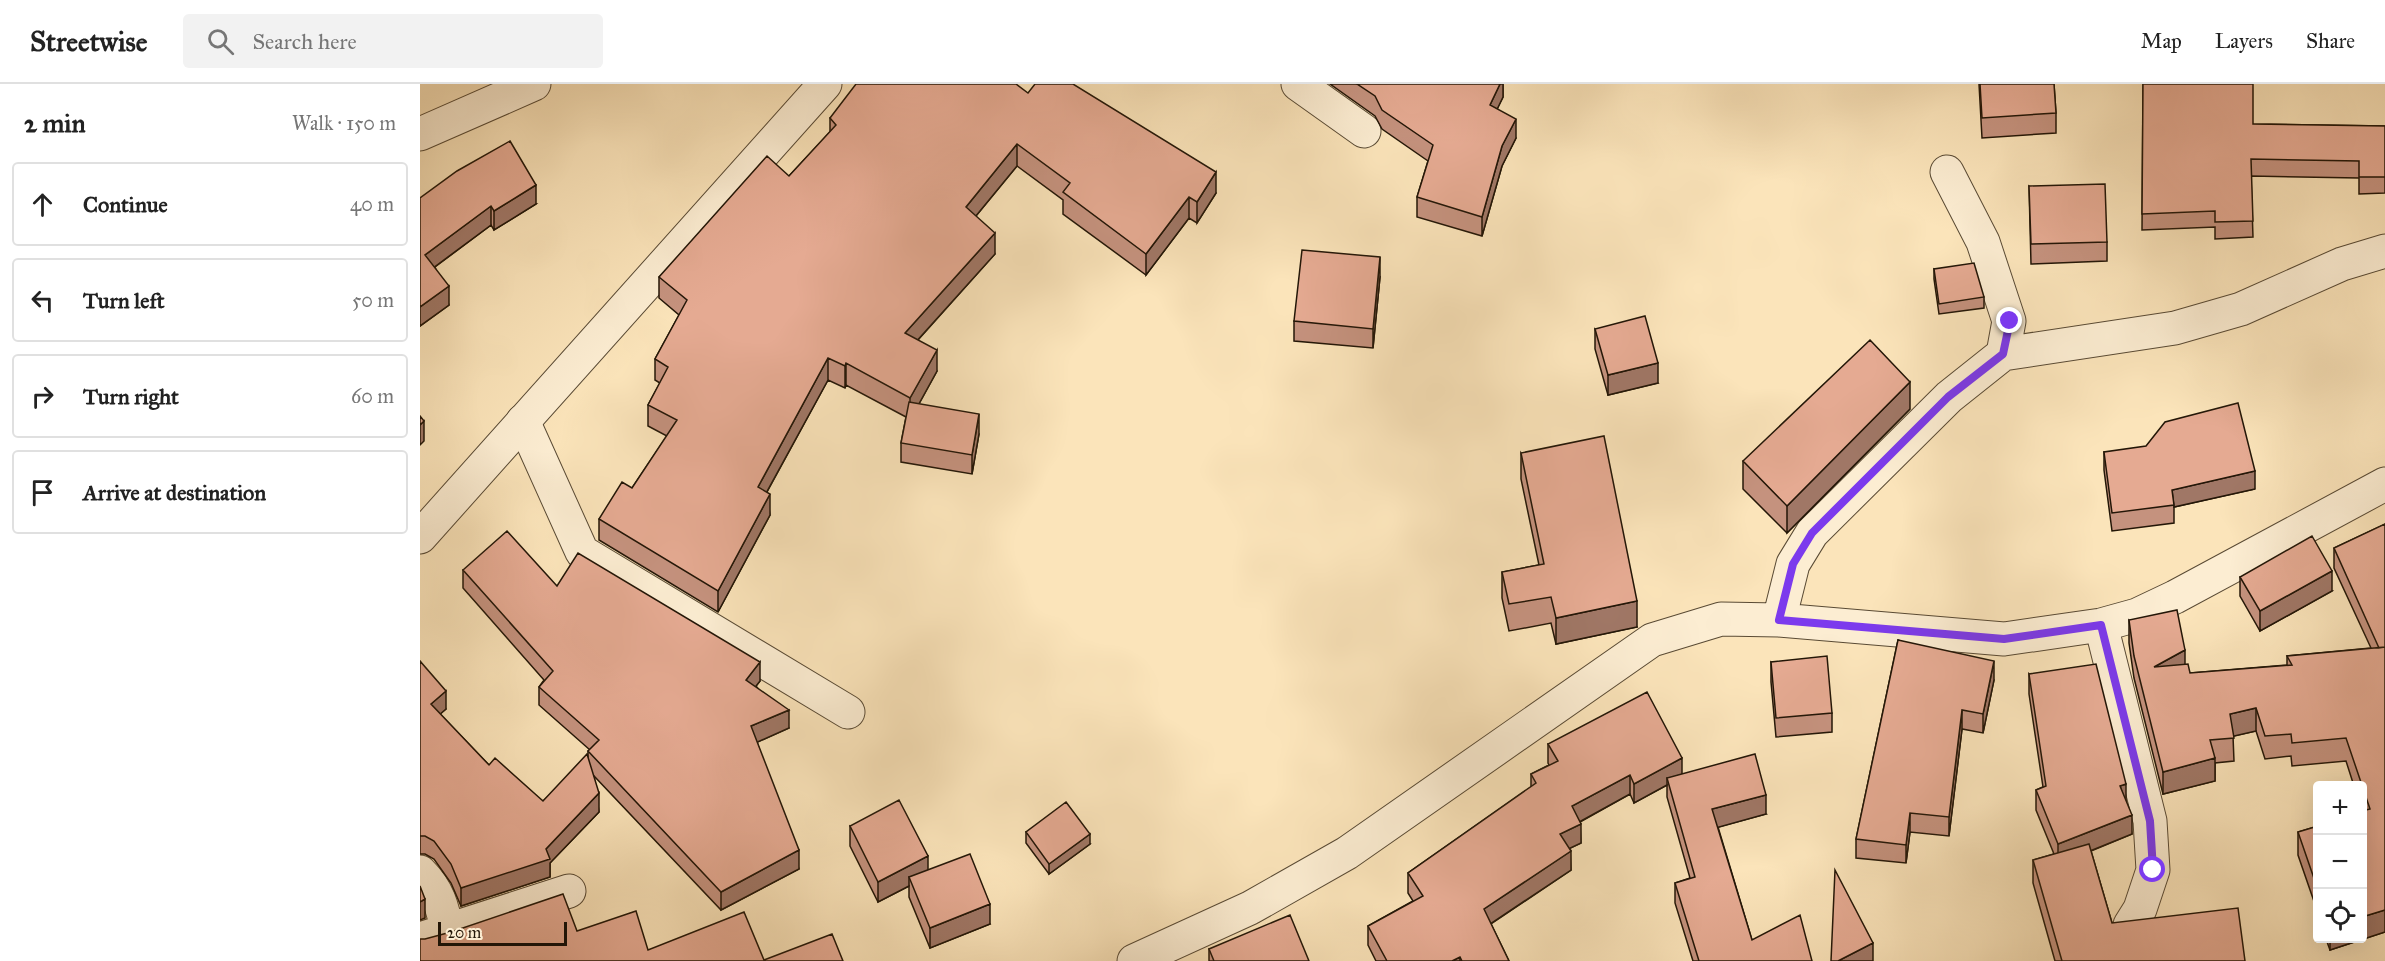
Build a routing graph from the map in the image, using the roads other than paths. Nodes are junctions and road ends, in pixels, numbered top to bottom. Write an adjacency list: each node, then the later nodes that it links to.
1 (534, 84): 5 (street)
2 (825, 84): 9 (street)
3 (1298, 84): 4 (street)
4 (1364, 131)
5 (420, 134)
6 (1947, 172): 8 (street)
7 (2385, 251): 8 (street)
8 (2003, 354): 12 (street)
9 (524, 421): 11 (street); 14 (street)
10 (2385, 484): 13 (street)
11 (420, 537)
12 (1779, 620): 13 (street); 19 (street)
13 (2101, 625): 17 (street)
14 (848, 712)
15 (420, 872): 18 (street)
16 (569, 891): 18 (street)
17 (2130, 925)
18 (433, 936)
19 (1134, 961)

